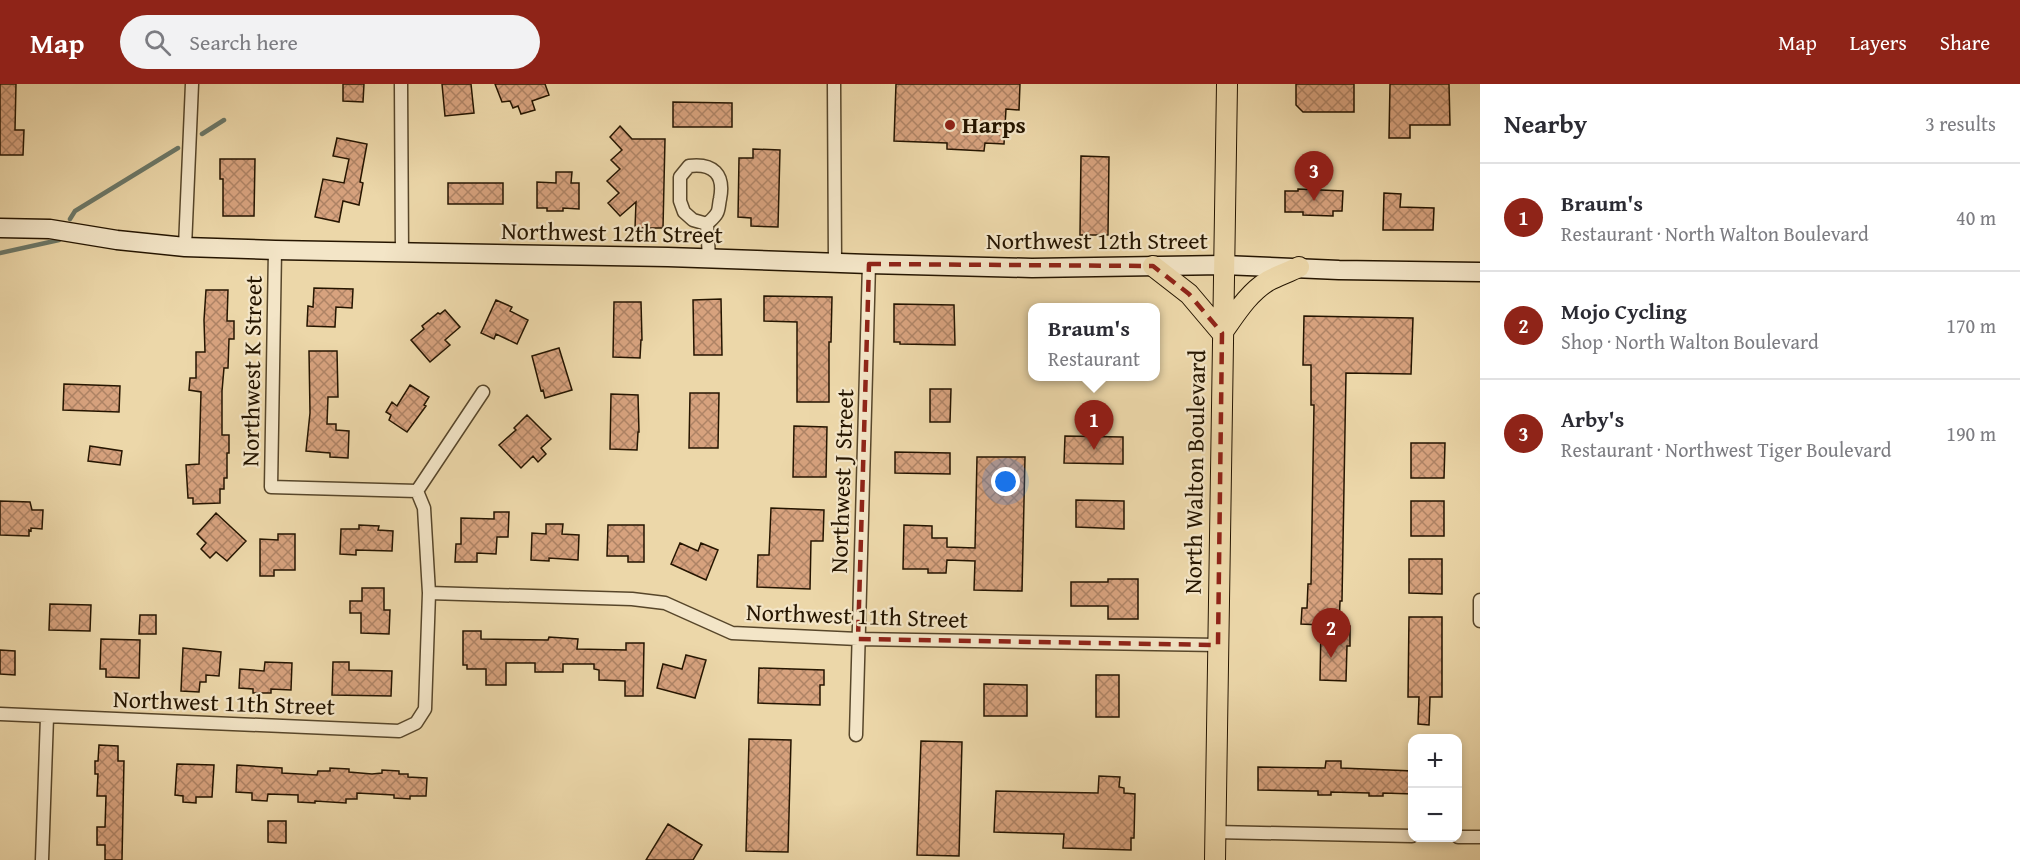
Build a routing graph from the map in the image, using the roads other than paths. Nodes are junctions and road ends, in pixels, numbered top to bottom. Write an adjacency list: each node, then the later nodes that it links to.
1 (192, 84): 7 (street)
2 (401, 84): 9 (street)
3 (834, 84): 11 (street)
4 (1227, 84): 13 (main road, North Walton Boulevard)
5 (707, 224): 5 (street); 10 (street)
6 (0, 228): 7 (street, Northwest 12th Street)
7 (185, 247): 8 (street, Northwest 12th Street)
8 (275, 250): 9 (street, Northwest 12th Street); 19 (street, Northwest K Street)
9 (402, 252): 10 (street, Northwest 12th Street)
10 (709, 258): 11 (street, Northwest 12th Street)
11 (835, 263): 12 (street, Northwest 12th Street)
12 (869, 264): 14 (street, Northwest 12th Street); 23 (street, Northwest J Street)
13 (1223, 265): 14 (street, Northwest 12th Street); 15 (street, Northwest 12th Street); 17 (main road, North Walton Boulevard)
14 (1153, 266): 17 (main road)
15 (1299, 267): 16 (street, Northwest 12th Street); 17 (main road)
16 (1480, 272)
17 (1222, 333): 24 (main road, North Walton Boulevard)
18 (483, 392): 19 (street)
19 (417, 491): 20 (street)
20 (429, 593): 23 (street, Northwest 11th Street); 26 (street, Northwest 11th Street)
21 (1480, 600): 22 (street)
22 (1480, 621)
23 (858, 639): 24 (street, Northwest 11th Street); 27 (street, Northwest J Street)
24 (1218, 645): 28 (main road, North Walton Boulevard)
25 (0, 714): 26 (street, Northwest 11th Street)
26 (47, 717): 32 (street)
27 (856, 735)
28 (1215, 832): 29 (street); 33 (main road, North Walton Boulevard)
29 (1408, 836)
30 (1462, 837): 31 (street)
31 (1480, 837)
32 (42, 860)
33 (1215, 860)

